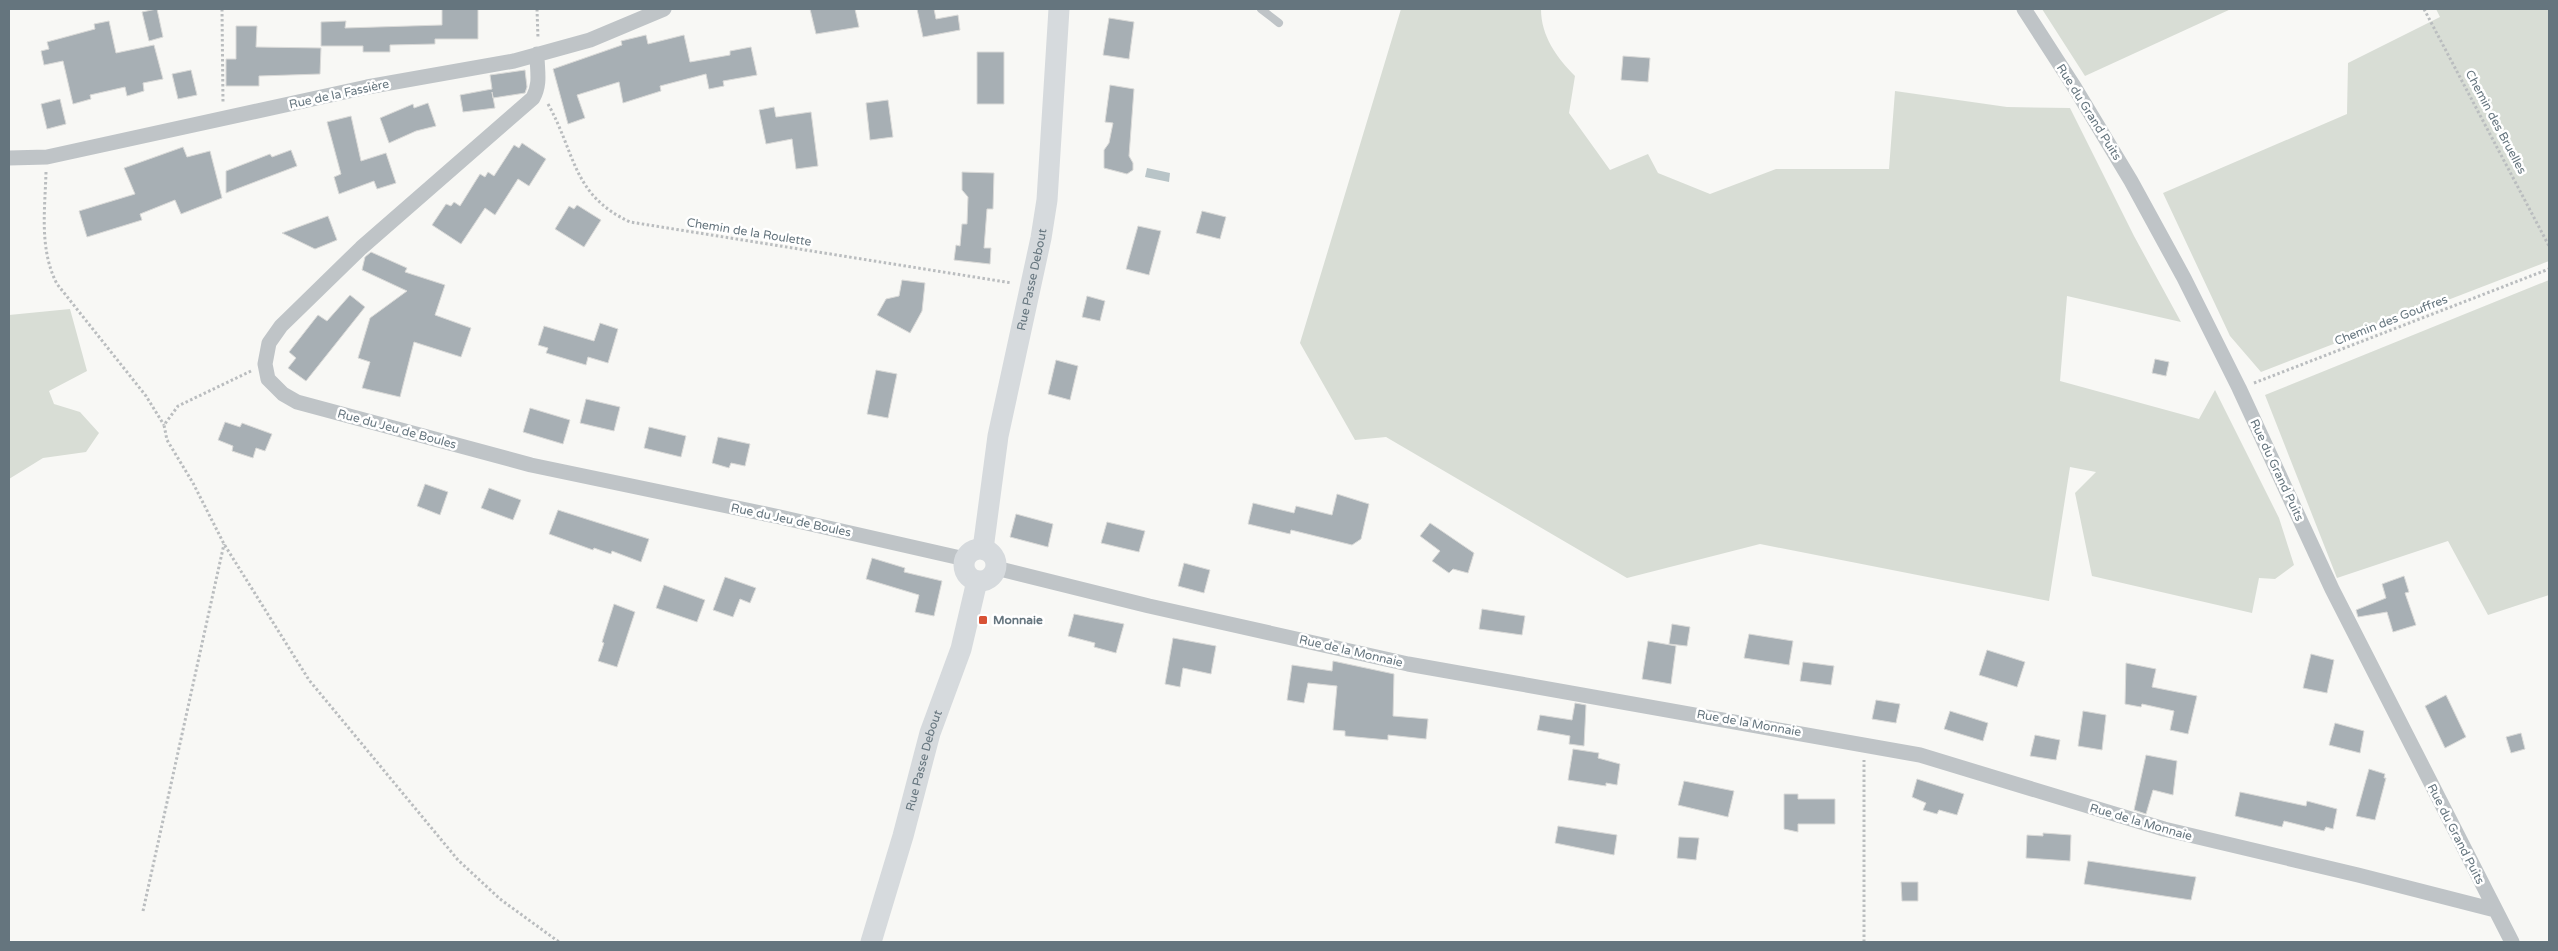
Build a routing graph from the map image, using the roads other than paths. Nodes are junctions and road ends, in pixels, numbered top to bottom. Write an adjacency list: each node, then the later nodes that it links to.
1 (664, 9): 6 (street, Rue de la Fassière)
2 (1059, 9): 8 (main road, Rue Passe Debout)
3 (1261, 9): 5 (lane)
4 (2024, 9): 11 (street, Rue du Grand Puits)
5 (1279, 23)
6 (537, 54): 7 (street, Rue de la Fassière); 8 (street, Rue du Jeu de Boules)
7 (9, 158)
8 (974, 554): 9 (main road); 10 (main road)
9 (996, 568): 10 (main road); 11 (street, Rue de la Monnaie)
10 (977, 581): 12 (main road, Rue Passe Debout)
11 (2495, 910): 13 (street, Rue du Grand Puits)
12 (871, 942)
13 (2512, 942)

